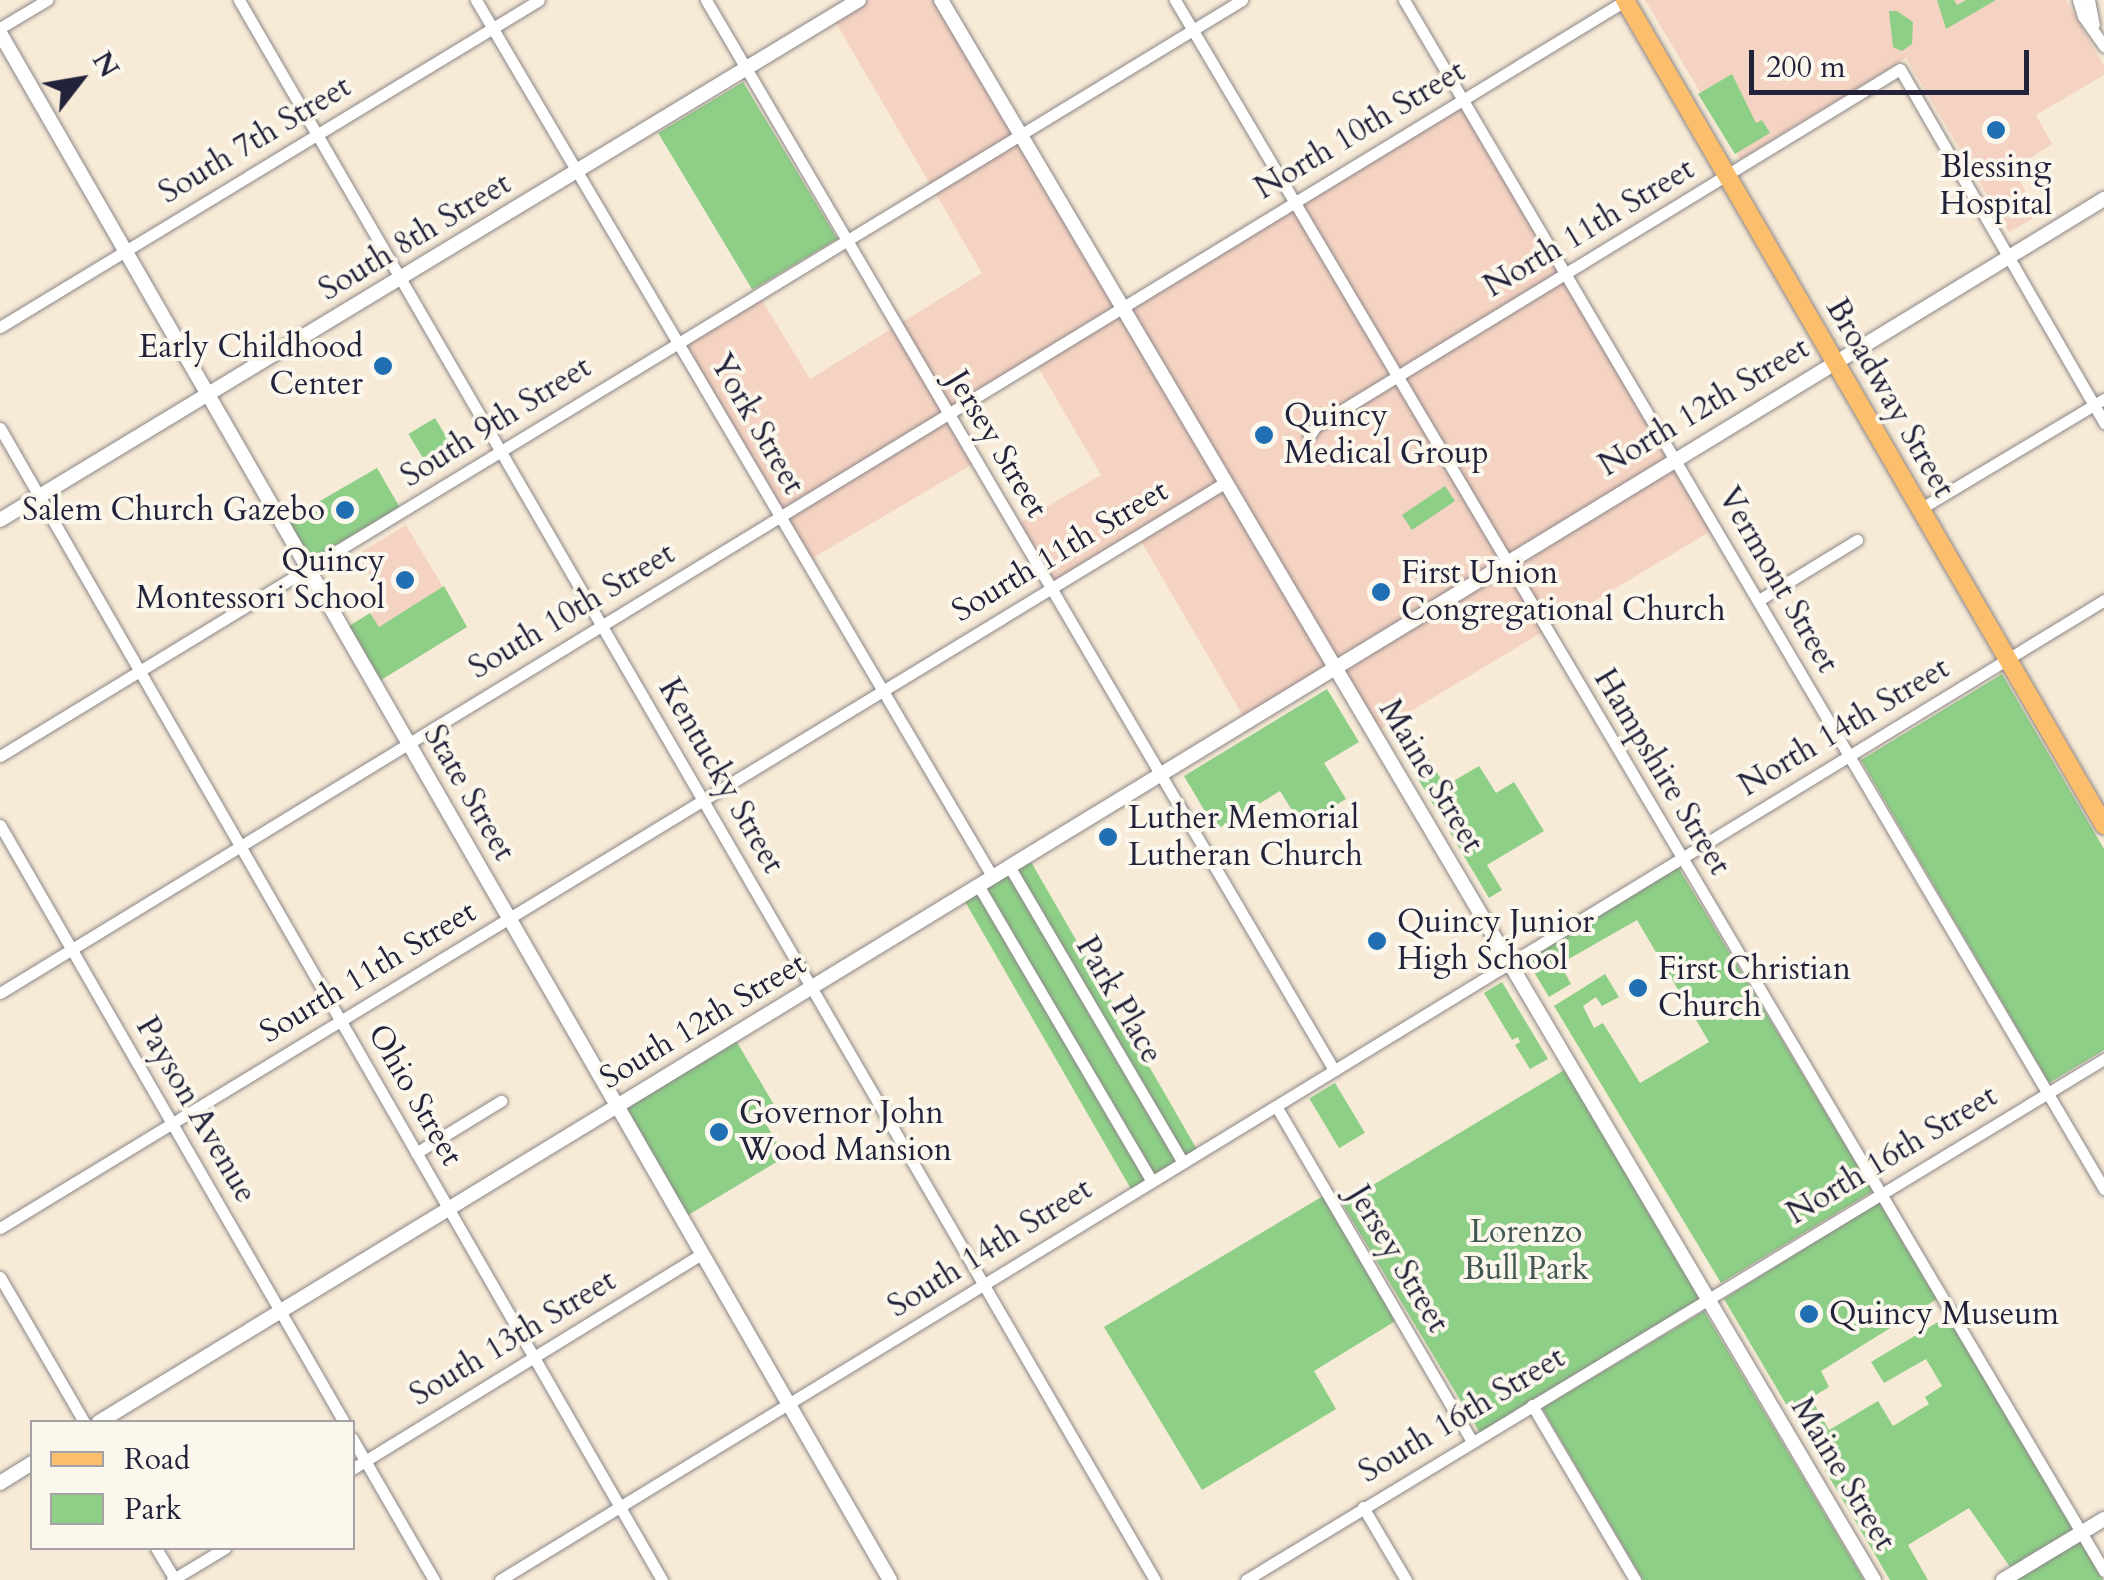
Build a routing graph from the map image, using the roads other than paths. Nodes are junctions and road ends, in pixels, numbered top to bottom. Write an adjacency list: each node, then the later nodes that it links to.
1 (47, 0): 16 (street)
2 (240, 0): 21 (street, Kentucky Street)
3 (476, 0): 14 (street, York Street)
4 (540, 0): 14 (street, South 7th Street)
5 (706, 0): 19 (street, Jersey Street)
6 (858, 0): 19 (street, South 8th Street)
7 (941, 0): 22 (street, Maine Street)
8 (1175, 0): 17 (street, Hampshire Street)
9 (1242, 0): 17 (street, South 9th Street)
10 (1404, 0): 20 (street, Vermont Street)
11 (1625, 0): 20 (street, North 10th Street); 24 (main road, Broadway Street)
12 (2078, 0): 15 (street)
13 (2090, 0): 15 (street)
14 (493, 28): 21 (street, South 7th Street); 23 (street, York Street)
15 (2094, 29): 18 (street)
16 (0, 30): 28 (street, State Street)
17 (1192, 30): 22 (street, South 9th Street); 26 (street, Hampshire Street)
18 (2104, 46)
19 (745, 69): 23 (street, South 8th Street); 27 (street, Jersey Street)
20 (1462, 100): 26 (street, North 10th Street); 30 (street, Vermont Street)
21 (316, 135): 28 (street, South 7th Street); 31 (street, Kentucky Street)
22 (1021, 135): 27 (street, South 9th Street); 32 (street, Maine Street)
23 (577, 171): 31 (street, South 8th Street); 34 (street, York Street)
24 (1726, 176): 29 (street, North 11th Street); 30 (street, North 11th Street); 35 (main road, Broadway Street)
25 (2104, 199): 29 (street, North 12th Street)
26 (1294, 202): 32 (street, North 10th Street); 36 (street, Hampshire Street)
27 (846, 240): 34 (street, South 9th Street); 39 (street, Jersey Street)
28 (126, 251): 33 (street, South 7th Street); 37 (street, State Street)
29 (2009, 256): 35 (street, North 12th Street); 38 (street)
30 (1566, 275): 36 (street, North 11th Street); 44 (street, Vermont Street)
31 (400, 278): 37 (street, South 8th Street); 43 (street, Kentucky Street)
32 (1122, 308): 39 (street, South 10th Street); 45 (street, Maine Street)
33 (0, 327)
34 (678, 344): 43 (street, South 9th Street); 48 (street, York Street)
35 (1833, 361): 44 (street, North 12th Street); 47 (main road, Broadway Street)
36 (1397, 377): 42 (street, North 11th Street); 51 (street, Hampshire Street)
37 (208, 394): 46 (street, South 8th Street); 52 (street, State Street)
38 (2099, 402): 40 (street); 47 (street)
39 (948, 414): 48 (street, South 10th Street); 53 (street, Jersey Street)
40 (2104, 424)
41 (0, 428): 46 (street, Ohio Street)
42 (1309, 436)
43 (501, 452): 52 (street, South 9th Street); 56 (street, Kentucky Street)
44 (1674, 457): 51 (street, North 12th Street); 54 (street, Vermont Street)
45 (1226, 482): 53 (street, Sourth 11th Street); 58 (street, Maine Street)
46 (39, 496): 49 (street, South 8th Street); 59 (street, Ohio Street)
47 (1920, 509): 57 (main road, Broadway Street)
48 (780, 517): 56 (street, South 10th Street); 60 (street, York Street)
49 (0, 520)
50 (1857, 540): 54 (street)
51 (1506, 561): 58 (street, North 12th Street); 69 (street, Hampshire Street)
52 (308, 569): 59 (street, South 9th Street); 61 (street, State Street)
53 (1051, 589): 60 (street, Sourth 11th Street); 64 (street, Jersey Street)
54 (1758, 600): 63 (street, Vermont Street)
55 (2104, 600): 57 (street, North 14th Street)
56 (602, 625): 61 (street, South 10th Street); 65 (street, Kentucky Street)
57 (2007, 659): 63 (street, North 14th Street); 67 (main road, Broadway Street)
58 (1334, 666): 64 (street, South 12th Street); 75 (street, Maine Street)
59 (140, 671): 62 (street, South 9th Street); 68 (street, Ohio Street)
60 (883, 691): 65 (street, Sourth 11th Street); 71 (street, York Street)
61 (409, 743): 68 (street, South 10th Street); 73 (street, State Street)
62 (0, 756)
63 (1848, 756): 69 (street, North 14th Street); 81 (street, Vermont Street)
64 (1160, 774): 70 (street, South 12th Street); 80 (street, Jersey Street)
65 (704, 800): 73 (street, Sourth 11th Street); 76 (street, Kentucky Street)
66 (0, 825): 74 (street, Payson Avenue)
67 (2104, 825)
68 (240, 846): 74 (street, South 10th Street); 78 (street, Ohio Street)
69 (1681, 857): 75 (street, North 14th Street); 90 (street, Hampshire Street)
70 (1008, 866): 71 (street, South 12th Street); 87 (street, Park Place)
71 (992, 876): 72 (street, South 12th Street)
72 (978, 885): 76 (street, South 12th Street); 88 (street, Park Place)
73 (509, 918): 78 (street, Sourth 11th Street); 83 (street, State Street)
74 (72, 950): 77 (street, South 10th Street); 85 (street, Payson Avenue)
75 (1510, 963): 80 (street, South 14th Street); 96 (street, Maine Street)
76 (811, 987): 83 (street, South 12th Street); 95 (street, Kentucky Street)
77 (0, 994)
78 (340, 1020): 85 (street, Sourth 11th Street); 86 (street, Ohio Street)
79 (2104, 1059): 81 (street, North 16th Street)
80 (1334, 1070): 84 (street, South 14th Street)
81 (2048, 1094): 89 (street, Vermont Street); 90 (street, North 16th Street)
82 (501, 1101): 86 (street)
83 (617, 1106): 91 (street, South 12th Street); 93 (street, State Street)
84 (1276, 1106): 87 (street, South 14th Street); 104 (street, Jersey Street)
85 (172, 1124): 92 (street, Sourth 11th Street); 97 (street, Payson Avenue)
86 (416, 1152): 91 (street, Ohio Street)
87 (1183, 1162): 88 (street, South 14th Street)
88 (1152, 1181): 95 (street, South 14th Street)
89 (2104, 1189)
90 (1881, 1194): 96 (street, North 16th Street); 113 (street, Hampshire Street)
91 (448, 1209): 97 (street, South 12th Street); 98 (street, Ohio Street)
92 (0, 1228)
93 (702, 1254): 98 (street, South 13th Street); 99 (street, State Street)
94 (0, 1277): 101 (street)
95 (983, 1284): 99 (street, South 14th Street); 122 (street, Kentucky Street)
96 (1708, 1298): 100 (street, South 16th Street); 126 (street, Maine Street)
97 (280, 1312): 102 (street, South 12th Street); 103 (street, Payson Avenue)
98 (534, 1358): 106 (street, South 13th Street); 110 (street, Ohio Street)
99 (788, 1404): 110 (street, South 14th Street); 117 (street, State Street)
100 (1532, 1405): 104 (street, South 16th Street); 125 (street)
101 (83, 1420)
102 (102, 1420)
103 (343, 1420)
104 (1472, 1441): 111 (street, South 16th Street)
105 (355, 1443): 106 (street)
106 (366, 1461): 108 (street, South 13th Street); 119 (street)
107 (30, 1464): 109 (street)
108 (355, 1467)
109 (0, 1483)
110 (620, 1507): 120 (street, South 14th Street); 121 (street, Ohio Street)
111 (1363, 1507): 123 (street, South 16th Street); 124 (street)
112 (2104, 1519): 113 (street)
113 (2082, 1533): 116 (street, Hampshire Street); 127 (street)
114 (157, 1550): 118 (street)
115 (222, 1550): 118 (street)
116 (2104, 1571)
117 (884, 1578)
118 (174, 1580)
119 (434, 1580)
120 (500, 1580)
121 (662, 1580)
122 (1155, 1580)
123 (1246, 1580)
124 (1406, 1580)
125 (1635, 1580)
126 (1874, 1580)
127 (2003, 1580)

